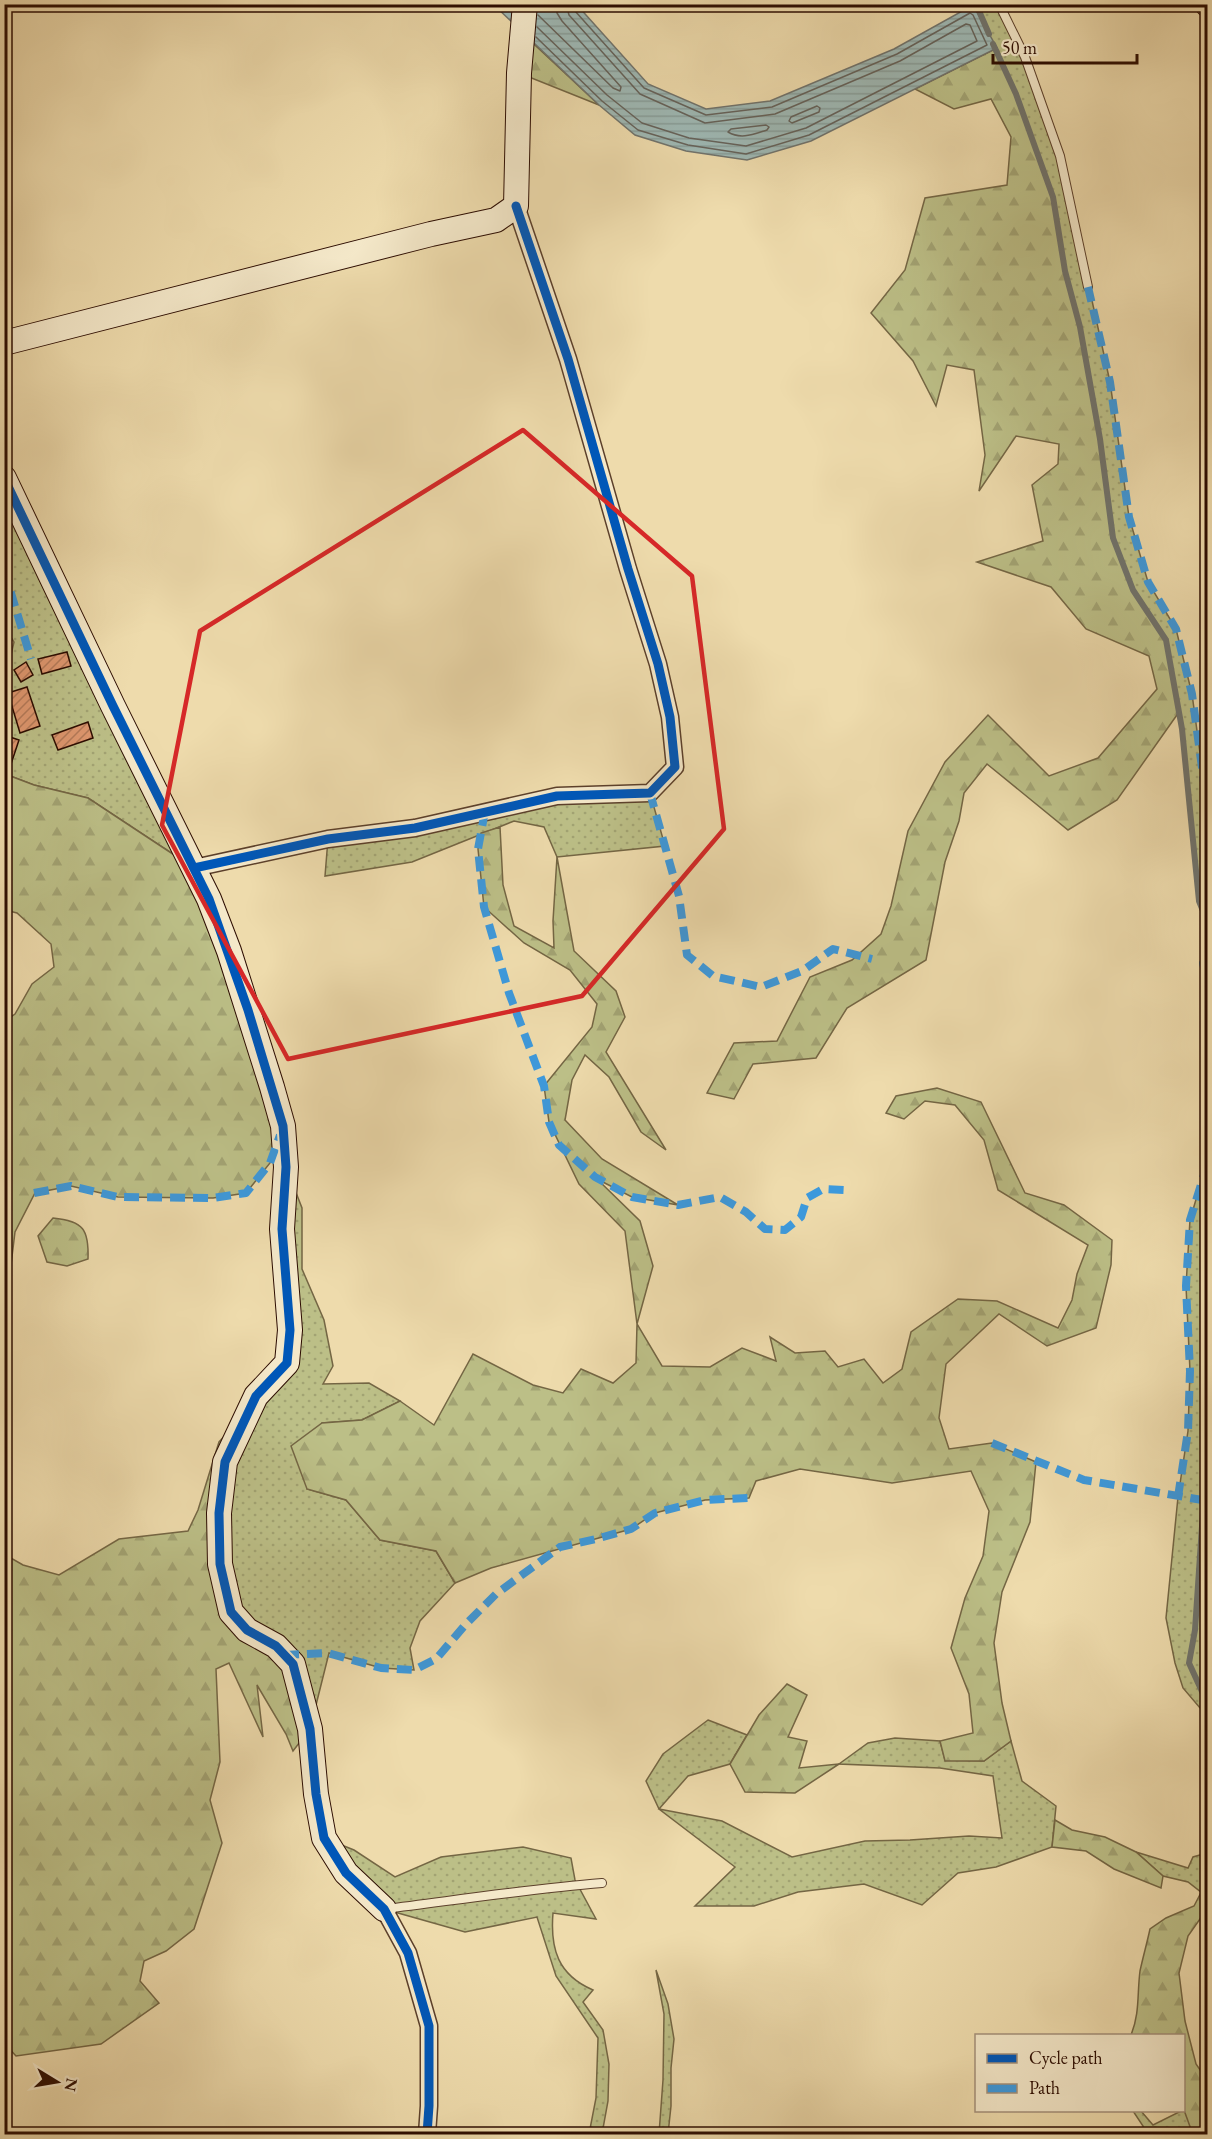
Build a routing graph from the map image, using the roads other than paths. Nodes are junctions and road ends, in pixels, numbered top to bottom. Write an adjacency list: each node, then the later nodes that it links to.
1 (525, 4): 3 (street)
2 (999, 4): 4 (lane)
3 (516, 206): 5 (street); 7 (street)
4 (1088, 287)
5 (4, 343)
6 (4, 478): 7 (street)
7 (194, 868): 9 (street)
8 (602, 1883): 9 (lane)
9 (384, 1909): 10 (street)
10 (427, 2134)

